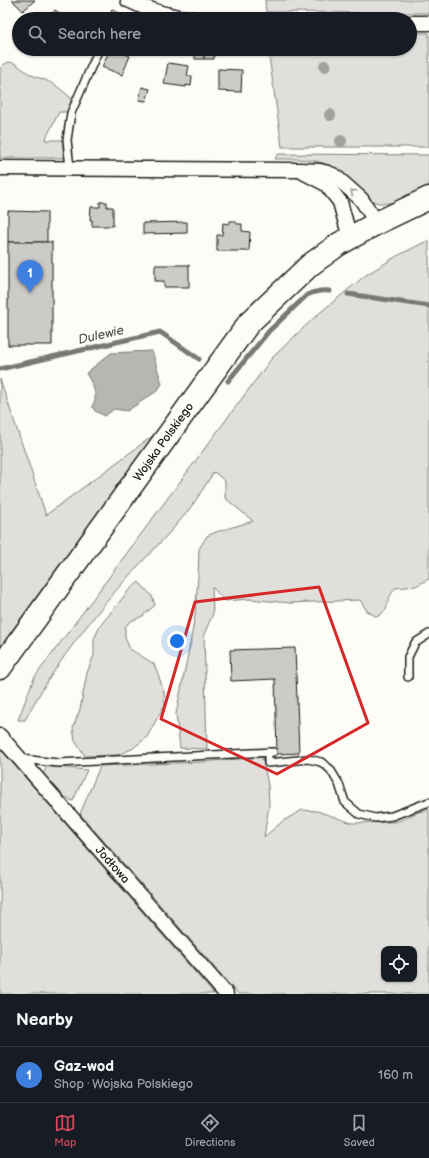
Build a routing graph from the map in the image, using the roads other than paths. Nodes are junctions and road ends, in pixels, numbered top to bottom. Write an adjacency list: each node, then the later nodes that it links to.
1 (128, 0): 2 (street)
2 (159, 12)
3 (417, 23): 4 (street)
4 (429, 23)
5 (96, 56): 7 (lane)
6 (0, 168): 7 (street)
7 (70, 168): 8 (street)
8 (300, 170): 10 (street, one-way to 8); 11 (street)
9 (429, 198): 10 (main road, Wojska Polskiego)
10 (377, 223): 11 (main road, Wojska Polskiego)
11 (350, 238): 13 (main road, Wojska Polskiego)
12 (429, 634): 14 (lane)
13 (0, 668)
14 (408, 677)
15 (0, 736): 16 (street, Jodłowa)
16 (21, 759): 17 (lane); 18 (street, Jodłowa)
17 (429, 802)
18 (226, 994)

